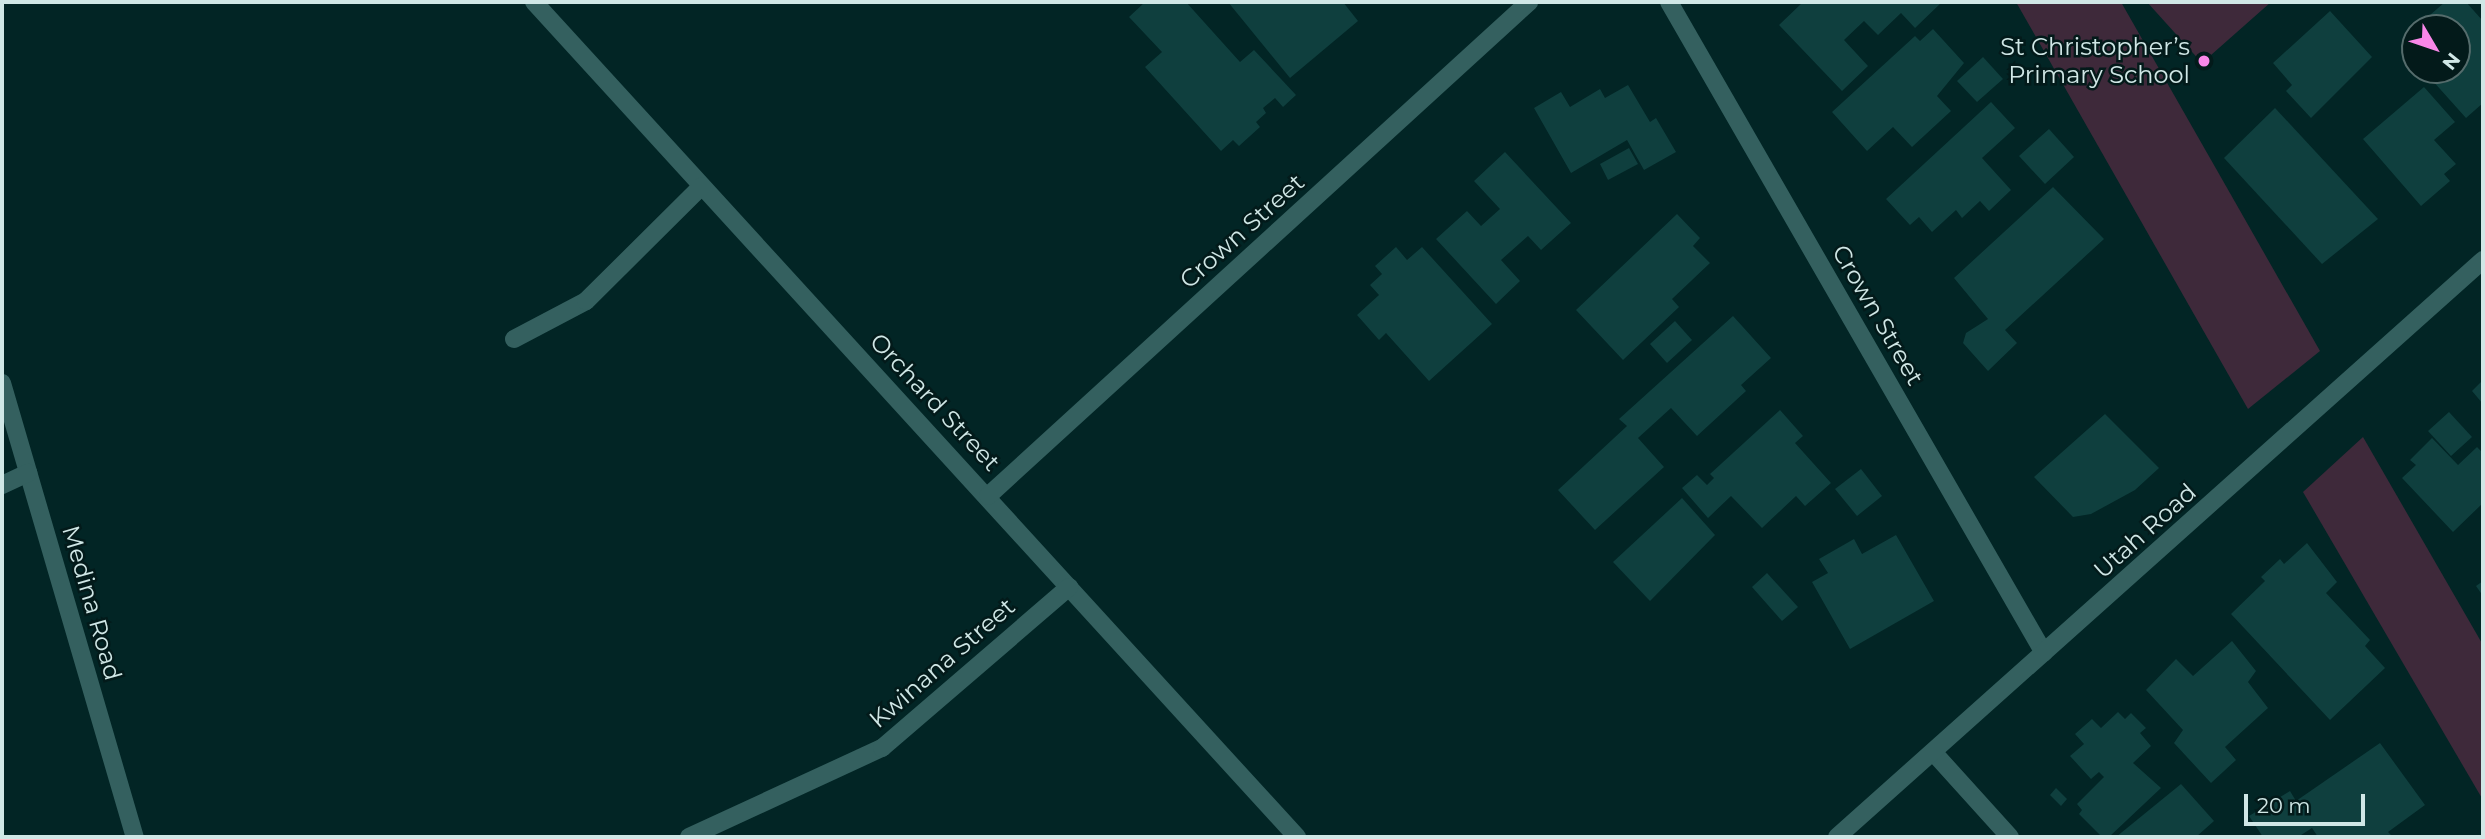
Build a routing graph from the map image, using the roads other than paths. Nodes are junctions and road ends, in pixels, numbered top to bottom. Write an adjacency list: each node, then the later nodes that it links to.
1 (534, 2): 4 (street, Orchard Street)
2 (1529, 2): 10 (street, Crown Street)
3 (1669, 2): 12 (street, Crown Street)
4 (702, 186): 6 (street); 10 (street, Orchard Street)
5 (2483, 260): 12 (street, Utah Road)
6 (514, 339)
7 (2, 383): 8 (street, Medina Road)
8 (28, 473): 9 (street); 14 (street, Medina Road)
9 (2, 485)
10 (988, 496): 11 (street, Orchard Street)
11 (1069, 587): 15 (street, Kwinana Street); 16 (street, Orchard Street)
12 (2044, 653): 13 (street, Utah Road)
13 (1934, 752): 17 (street, Utah Road); 18 (street)
14 (135, 837)
15 (689, 837)
16 (1297, 837)
17 (1837, 837)
18 (2010, 837)

